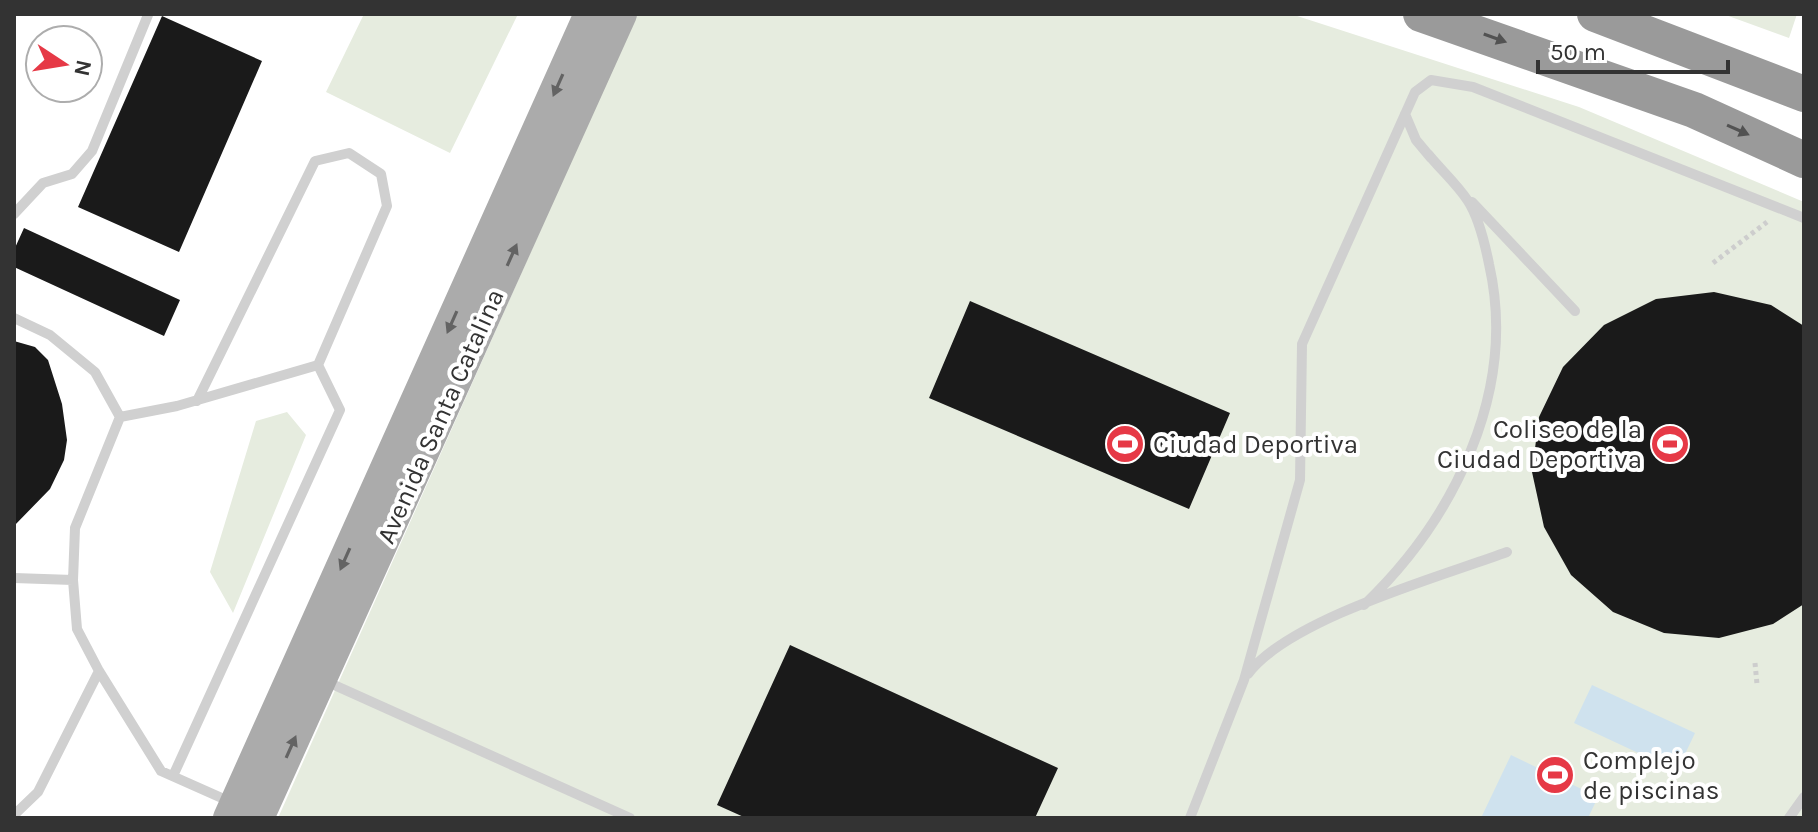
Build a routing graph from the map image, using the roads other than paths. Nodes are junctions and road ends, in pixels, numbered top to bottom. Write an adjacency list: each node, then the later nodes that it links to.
1 (590, 14): 26 (main road, Avenida Santa Catalina, one-way to 26)
2 (621, 14): 22 (main road, Avenida Santa Catalina, one-way to 2)
3 (1421, 14): 9 (highway, one-way to 9)
4 (1595, 14): 6 (highway)
5 (148, 15): 10 (lane)
6 (1804, 94)
7 (1405, 114): 8 (lane); 11 (lane); 23 (lane)
8 (1428, 154): 12 (lane); 20 (lane)
9 (1804, 160)
10 (14, 214)
11 (1804, 218)
12 (1575, 311)
13 (14, 318): 16 (lane)
14 (318, 365): 15 (lane); 15 (lane); 24 (lane)
15 (197, 401): 16 (lane)
16 (120, 417): 19 (lane)
17 (1507, 552): 20 (lane)
18 (14, 578): 19 (lane)
19 (73, 580): 21 (lane)
20 (1364, 605): 23 (lane)
21 (99, 671): 24 (lane); 27 (lane)
22 (322, 679): 26 (main road, Avenida Santa Catalina, one-way to 22); 28 (lane)
23 (1244, 680): 29 (lane)
24 (173, 776): 26 (lane)
25 (1804, 797): 30 (lane)
26 (241, 813)
27 (14, 815)
28 (630, 818)
29 (1190, 818)
30 (1789, 818)

